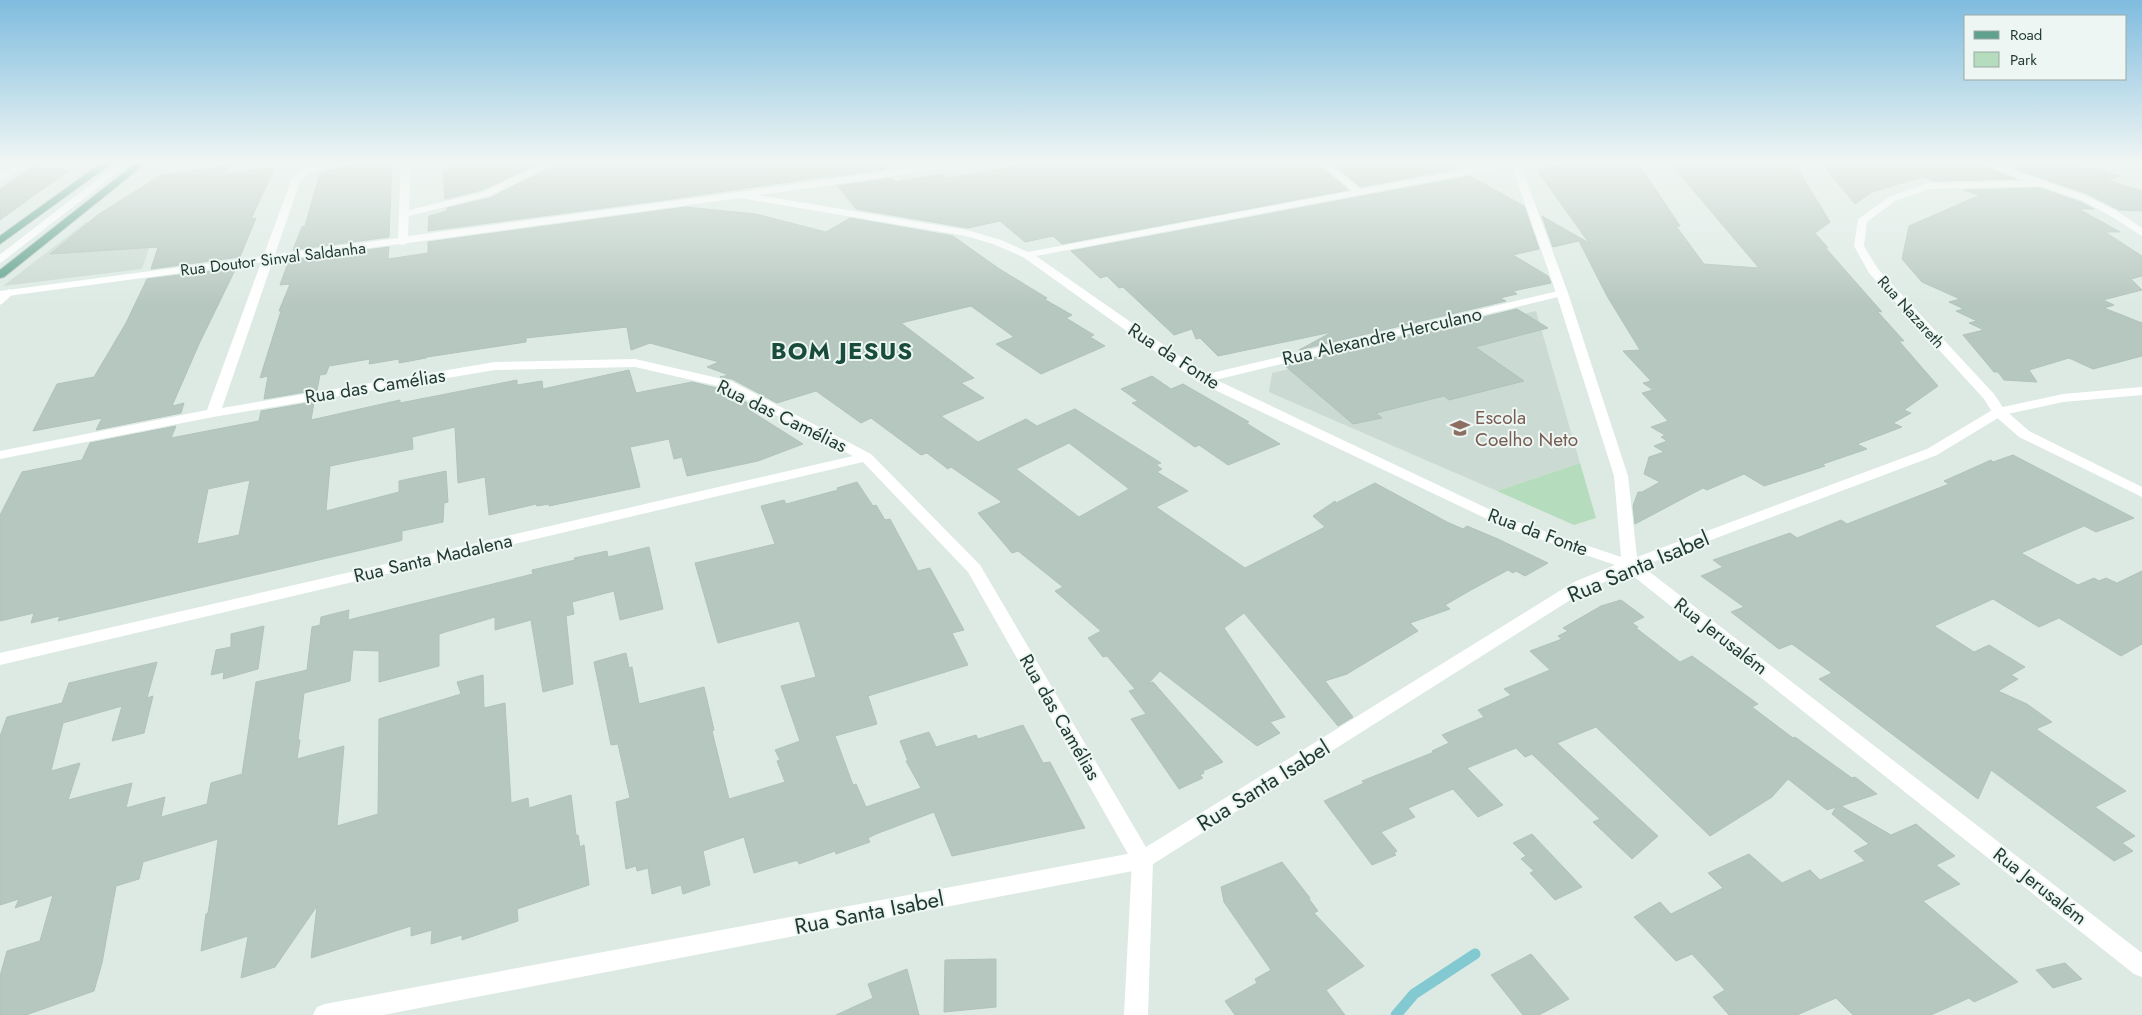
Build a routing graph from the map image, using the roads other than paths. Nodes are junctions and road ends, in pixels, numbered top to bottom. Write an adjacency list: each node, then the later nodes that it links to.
1 (43, 210): 15 (main road)
2 (63, 210): 18 (lane)
3 (82, 210): 20 (main road)
4 (286, 210): 19 (street)
5 (406, 210): 13 (street)
6 (421, 210): 13 (street)
7 (630, 210): 16 (street, Rua Doutor Sinval Saldanha)
8 (832, 210): 17 (street, Rua da Fonte)
9 (1262, 210): 17 (street)
10 (1533, 210): 21 (street)
11 (1876, 210): 26 (street, Rua Nazareth)
12 (2108, 210): 14 (street)
13 (406, 214): 16 (street)
14 (2142, 233)
15 (0, 242)
16 (403, 242): 19 (street, Rua Doutor Sinval Saldanha)
17 (1027, 255): 24 (street, Rua da Fonte)
18 (0, 259)
19 (267, 260): 22 (street, Rua Doutor Sinval Saldanha); 27 (street)
20 (0, 276)
21 (1562, 293): 24 (street, Rua Alexandre Herculano); 31 (street)
22 (4, 294): 23 (lane)
23 (0, 300)
24 (1203, 379): 31 (street, Rua da Fonte)
25 (2142, 391): 26 (street, Rua Santa Isabel)
26 (1999, 412): 30 (street, Rua Nazareth); 31 (street, Rua Santa Isabel)
27 (213, 413): 28 (street, Rua das Camélias); 29 (street, Rua das Camélias)
28 (0, 455)
29 (866, 457): 32 (street, Rua Santa Madalena); 33 (street, Rua das Camélias)
30 (2142, 493)
31 (1630, 565): 33 (street, Rua Santa Isabel); 34 (street, Rua Jerusalém)
32 (0, 659)
33 (1143, 860): 35 (street, Rua Santa Isabel); 36 (street)
34 (2142, 967)
35 (325, 1015)
36 (1136, 1015)

